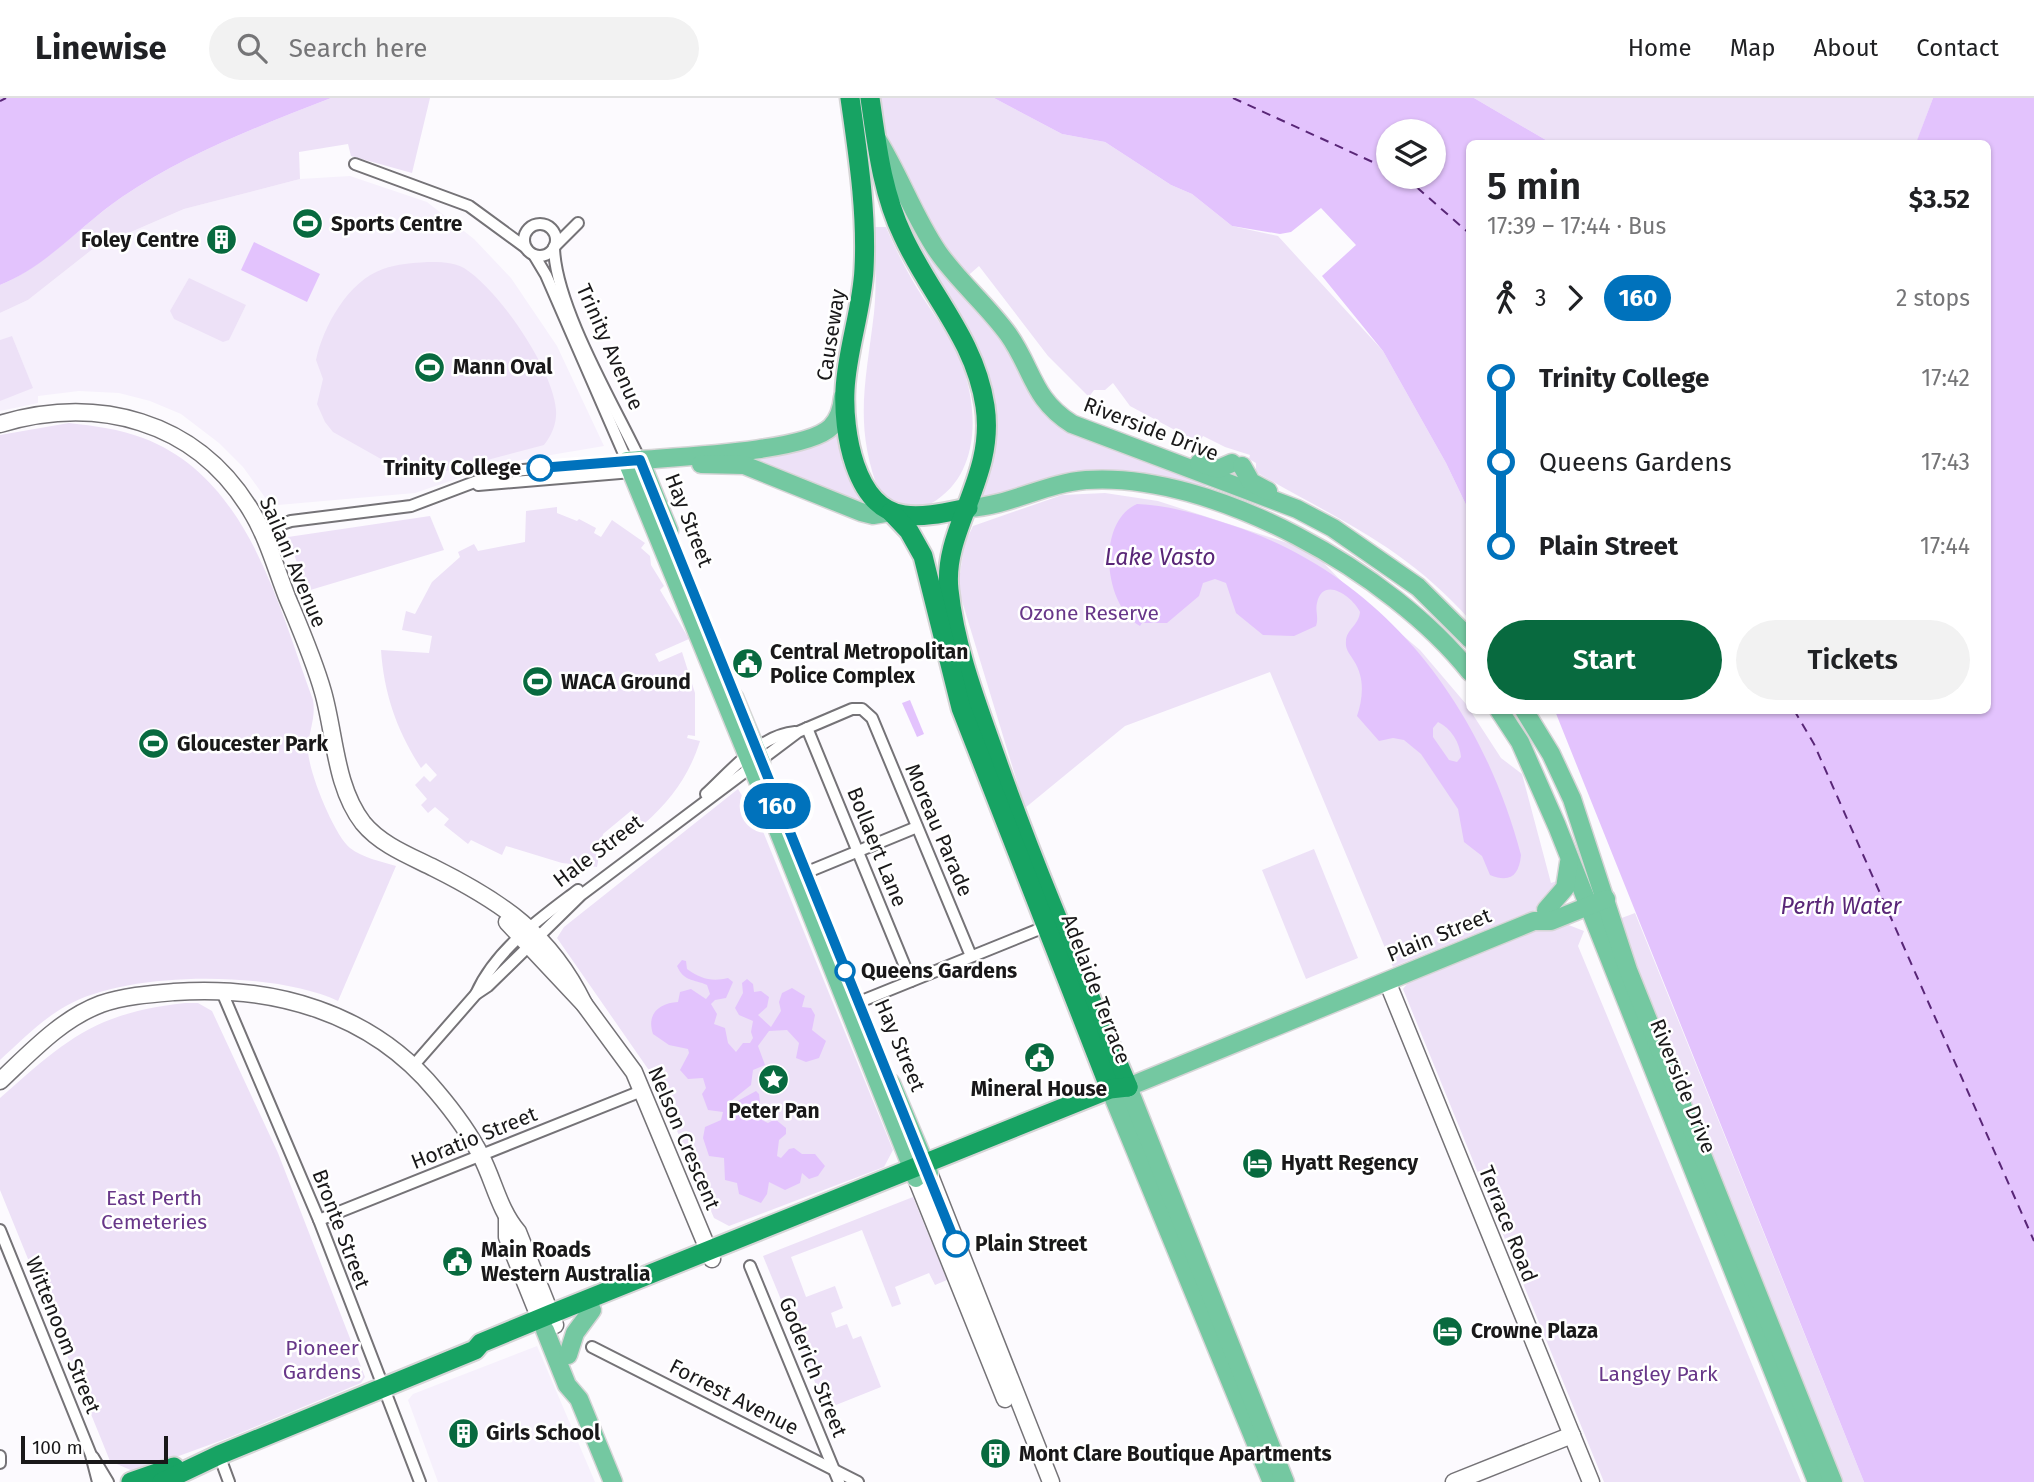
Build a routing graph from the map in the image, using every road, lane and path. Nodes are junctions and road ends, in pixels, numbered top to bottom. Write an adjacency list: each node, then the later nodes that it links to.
1 (850, 98): 11 (highway, Causeway)
2 (870, 98): 3 (highway)
3 (877, 139): 13 (main road, Riverside Drive); 15 (highway)
4 (355, 164): 6 (street)
5 (548, 226): 7 (street); 8 (street); 8 (street)
6 (499, 228): 7 (street); 9 (street)
7 (529, 228): 9 (street)
8 (555, 246): 10 (street); 14 (street, Trinity Avenue)
9 (525, 247): 10 (street)
10 (534, 255): 14 (street, Trinity Avenue)
11 (844, 391): 14 (main road, Hay Street); 17 (highway, Causeway)
12 (0, 424): 18 (street, Sailani Avenue)
13 (1132, 447): 16 (main road, Riverside Drive); 16 (main road)
14 (636, 466): 17 (main road, Hay Street); 18 (street); 25 (main road, Hay Street)
15 (968, 508): 17 (highway); 20 (main road); 45 (highway, Adelaide Terrace)
16 (1297, 509): 19 (main road, Riverside Drive)
17 (891, 512): 34 (highway, Adelaide Terrace)
18 (261, 531): 27 (street, Sailani Avenue)
19 (1466, 635)
20 (1466, 668)
21 (1501, 714): 29 (main road, Riverside Drive)
22 (1526, 714): 31 (main road, Riverside Drive)
23 (872, 718): 24 (street, Hale Street); 26 (street, Moreau Parade)
24 (803, 730): 25 (street, Hale Street); 28 (street, Bollaert Lane)
25 (754, 759): 30 (main road, Hay Street); 35 (street, Hale Street); 41 (main road, Hay Street)
26 (918, 827): 28 (street); 37 (street, Moreau Parade)
27 (395, 848): 35 (street, Nelson Crescent)
28 (858, 851): 30 (street); 38 (street, Bollaert Lane)
29 (1569, 856): 32 (main road, Riverside Drive); 33 (main road)
30 (805, 873): 41 (main road, Hay Street)
31 (1604, 893): 32 (main road, Plain Street); 80 (main road, Riverside Drive)
32 (1585, 900): 33 (main road, Plain Street); 36 (main road, Riverside Drive)
33 (1544, 917): 36 (main road); 39 (main road, Plain Street)
34 (1047, 926): 37 (street); 45 (highway, Adelaide Terrace)
35 (529, 935): 42 (street, Hale Street); 44 (street, Nelson Crescent)
36 (1600, 939): 79 (main road, Riverside Drive)
37 (971, 956): 38 (street)
38 (911, 981): 41 (street)
39 (1387, 981): 45 (main road, Plain Street); 58 (street, Terrace Road)
40 (222, 992): 42 (street); 43 (street); 48 (street, Bronte Street)
41 (852, 1005): 47 (main road, Hay Street)
42 (413, 1066): 46 (street)
43 (0, 1081)
44 (644, 1090): 46 (street, Horatio Street); 50 (street, Nelson Crescent)
45 (1117, 1091): 47 (highway, Plain Street); 75 (main road, Adelaide Terrace); 76 (main road, Adelaide Terrace)
46 (481, 1156): 48 (street, Horatio Street); 53 (street)
47 (920, 1171): 50 (highway, Plain Street); 73 (street, Hay Street); 74 (street, Hay Street)
48 (319, 1220): 56 (street, Bronte Street)
49 (0, 1230): 59 (street, Wittenoom Street)
50 (711, 1255): 52 (highway, Plain Street); 53 (highway, Plain Street)
51 (750, 1266): 63 (street, Goderich Street)
52 (592, 1310): 53 (highway, Plain Street); 55 (main road)
53 (548, 1322): 55 (main road); 56 (highway, Plain Street); 57 (main road)
54 (592, 1347): 63 (street, Forrest Avenue)
55 (568, 1355): 57 (main road)
56 (383, 1388): 60 (highway, Plain Street); 69 (street, Bronte Street)
57 (579, 1399): 70 (main road)
58 (1572, 1435): 77 (street); 78 (street, Terrace Road)
59 (91, 1455): 64 (street, Wittenoom Street); 65 (street, Wittenoom Street)
60 (219, 1455): 66 (highway, Plain Street); 67 (highway, Plain Street); 68 (street)
61 (0, 1456): 62 (street)
62 (0, 1463)
63 (835, 1470): 71 (street, Goderich Street); 72 (street, Forrest Avenue)
64 (98, 1482)
65 (108, 1482)
66 (131, 1482)
67 (162, 1482)
68 (229, 1482)
69 (420, 1482)
70 (612, 1482)
71 (839, 1482)
72 (858, 1482)
73 (1039, 1482)
74 (1051, 1482)
75 (1272, 1482)
76 (1285, 1482)
77 (1454, 1482)
78 (1591, 1482)
79 (1817, 1482)
80 (1833, 1482)

